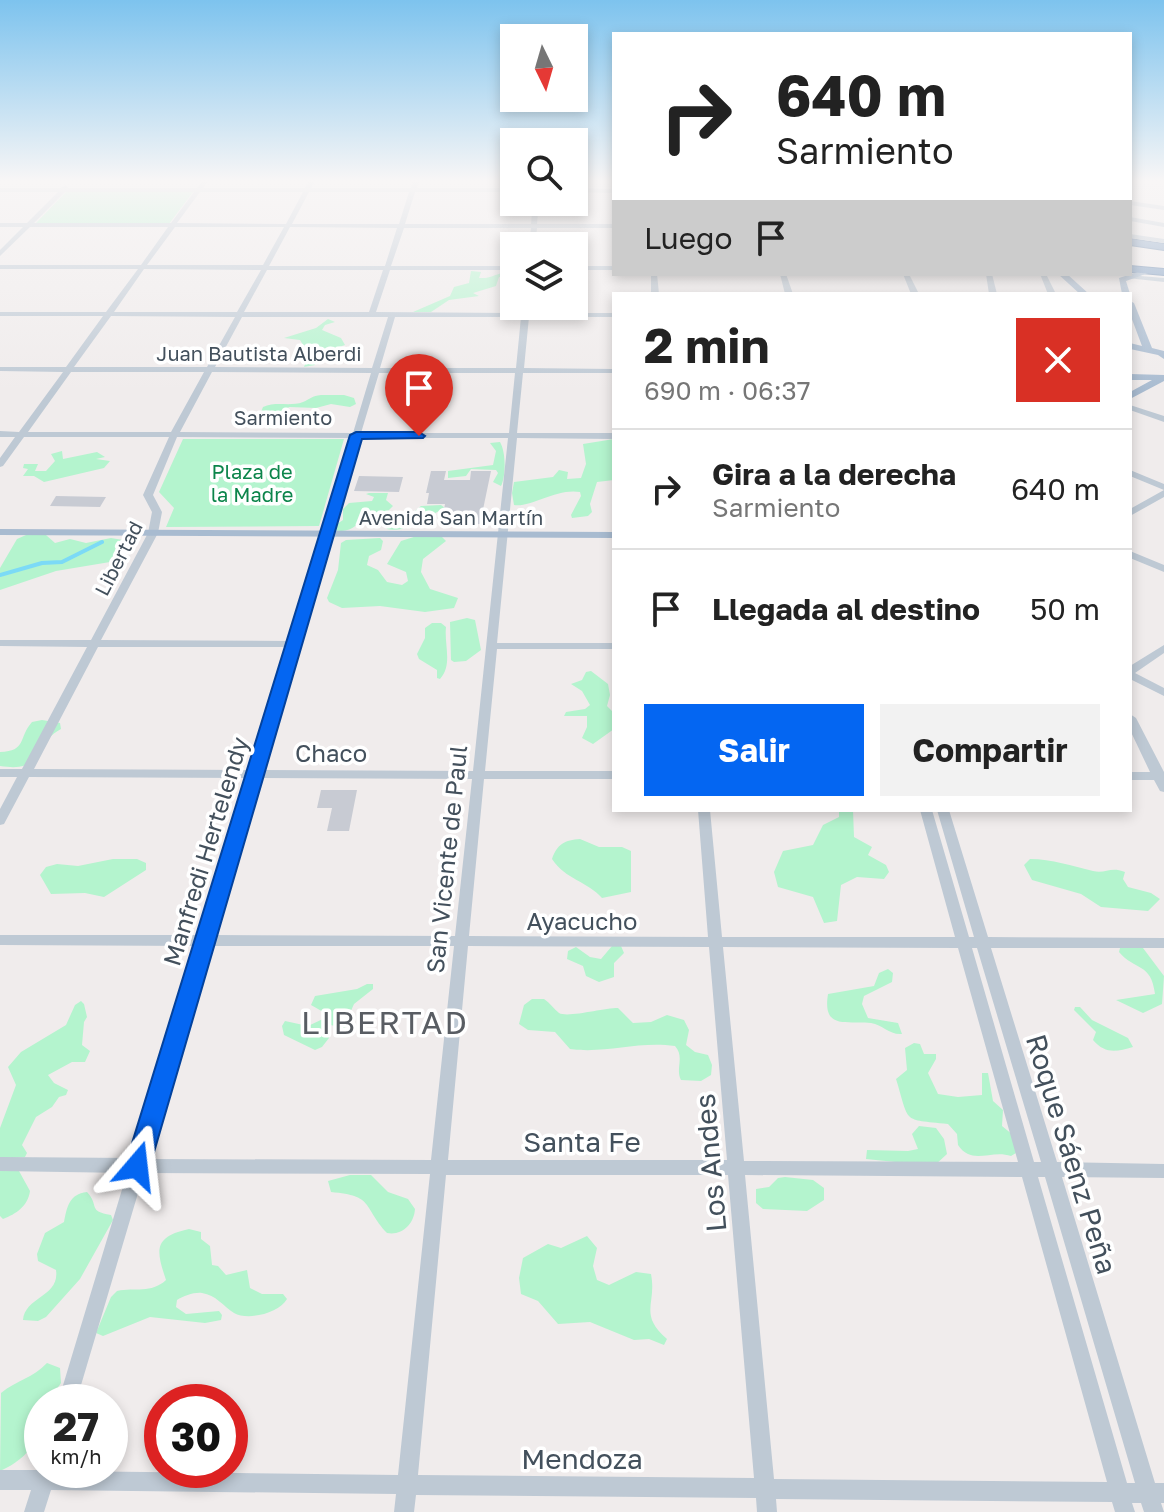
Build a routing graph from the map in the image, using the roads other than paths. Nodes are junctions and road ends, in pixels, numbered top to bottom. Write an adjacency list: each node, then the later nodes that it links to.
1 (154, 252): 5 (street)
2 (274, 252): 6 (street, Libertad)
3 (395, 252): 7 (street)
4 (0, 267): 5 (street)
5 (143, 267): 6 (street); 21 (street)
6 (265, 267): 7 (street); 19 (street, Libertad)
7 (389, 267): 8 (street); 22 (street)
8 (500, 268)
9 (588, 268): 10 (street)
10 (612, 268)
11 (1164, 272): 12 (highway)
12 (1132, 273)
13 (1132, 274): 15 (street)
14 (1064, 276): 16 (main road)
15 (1164, 280)
16 (1083, 292)
17 (1132, 308): 28 (main road)
18 (500, 311): 24 (street)
19 (241, 313): 21 (street); 22 (street); 30 (street, Libertad)
20 (0, 314): 21 (street)
21 (109, 314): 32 (street)
22 (372, 314): 24 (street)
23 (588, 314): 25 (street)
24 (392, 315): 33 (street, Manfredi Hertelendy)
25 (612, 315)
26 (525, 320): 34 (street, San Vicente de Paul)
27 (1132, 346): 28 (main road)
28 (1148, 349): 29 (main road)
29 (1163, 354)
30 (212, 368): 32 (street, Juan Bautista Alberdi); 33 (street, Juan Bautista Alberdi); 43 (street, Libertad)
31 (0, 369): 32 (street, Juan Bautista Alberdi)
32 (69, 369): 42 (street)
33 (376, 370): 34 (street, Juan Bautista Alberdi); 44 (street, Manfredi Hertelendy)
34 (519, 370): 35 (street, Juan Bautista Alberdi); 45 (street, San Vicente de Paul)
35 (612, 371)
36 (1132, 377): 37 (main road)
37 (1162, 379): 38 (main road)
38 (1132, 395)
39 (1132, 408): 40 (street)
40 (1164, 419)
41 (0, 434): 42 (street, Sarmiento)
42 (22, 434): 43 (street, Sarmiento); 47 (street)
43 (174, 435): 44 (street, Sarmiento); 53 (street, Libertad)
44 (356, 435): 45 (street, Sarmiento); 54 (street, Manfredi Hertelendy)
45 (513, 436): 46 (street, Sarmiento); 55 (street, San Vicente de Paul)
46 (612, 436)
47 (0, 464)
48 (1132, 474): 49 (street)
49 (1164, 487)
50 (1164, 493): 51 (street)
51 (1132, 512)
52 (0, 532): 53 (main road, Avenida San Martín)
53 (153, 533): 54 (main road, Avenida San Martín); 60 (street, Libertad)
54 (327, 534): 55 (main road, Avenida San Martín); 61 (street, Manfredi Hertelendy)
55 (503, 535): 56 (main road, Avenida San Martín); 62 (street, San Vicente de Paul)
56 (612, 535)
57 (1132, 555): 58 (street)
58 (1164, 569)
59 (0, 643): 60 (street)
60 (95, 643): 61 (street); 70 (street, Libertad)
61 (294, 644): 71 (street, Manfredi Hertelendy)
62 (492, 646): 63 (street); 72 (street, San Vicente de Paul)
63 (612, 646)
64 (1164, 648): 65 (street)
65 (1132, 672)
66 (1132, 674): 67 (street)
67 (1164, 693)
68 (1132, 722): 75 (street)
69 (0, 773): 70 (street, Chaco)
70 (24, 773): 71 (street, Chaco); 79 (street, Libertad)
71 (255, 773): 72 (street, Chaco); 81 (street, Manfredi Hertelendy)
72 (479, 774): 73 (street, Chaco); 82 (street, San Vicente de Paul)
73 (612, 775)
74 (1132, 776): 75 (street)
75 (1162, 780)
76 (704, 812): 83 (street, Los Andes)
77 (927, 812): 84 (street, Roque Sáenz Peña)
78 (943, 812): 84 (street, Roque Sáenz Peña)
79 (0, 821)
80 (0, 940): 81 (street, Ayacucho)
81 (205, 940): 82 (street, Ayacucho); 87 (street, Manfredi Hertelendy)
82 (462, 942): 83 (street, Ayacucho); 89 (street, San Vicente de Paul)
83 (716, 942): 84 (street, Ayacucho); 88 (street, Los Andes)
84 (973, 943): 85 (street, Ayacucho); 90 (street, Roque Sáenz Peña); 91 (street, Roque Sáenz Peña)
85 (1164, 943)
86 (0, 1164): 87 (street, Santa Fe)
87 (137, 1166): 89 (street, Santa Fe); 93 (street, Manfredi Hertelendy)
88 (736, 1166): 89 (street, Santa Fe); 90 (street, Santa Fe); 98 (street, Los Andes)
89 (439, 1168): 97 (street, San Vicente de Paul)
90 (1028, 1168): 91 (street, Santa Fe); 101 (street, Roque Sáenz Peña)
91 (1050, 1169): 92 (street, Santa Fe); 100 (street, Roque Sáenz Peña)
92 (1164, 1171)
93 (72, 1384)
94 (24, 1477): 96 (street, Mendoza)
95 (128, 1477): 97 (street, Mendoza)
96 (0, 1480)
97 (407, 1484): 98 (street, Mendoza); 103 (street, San Vicente de Paul)
98 (765, 1487): 101 (street, Mendoza); 104 (street, Los Andes)
99 (41, 1488): 102 (street)
100 (1155, 1500): 101 (street, Mendoza)
101 (1123, 1502)
102 (34, 1512)
103 (404, 1512)
104 (767, 1512)

